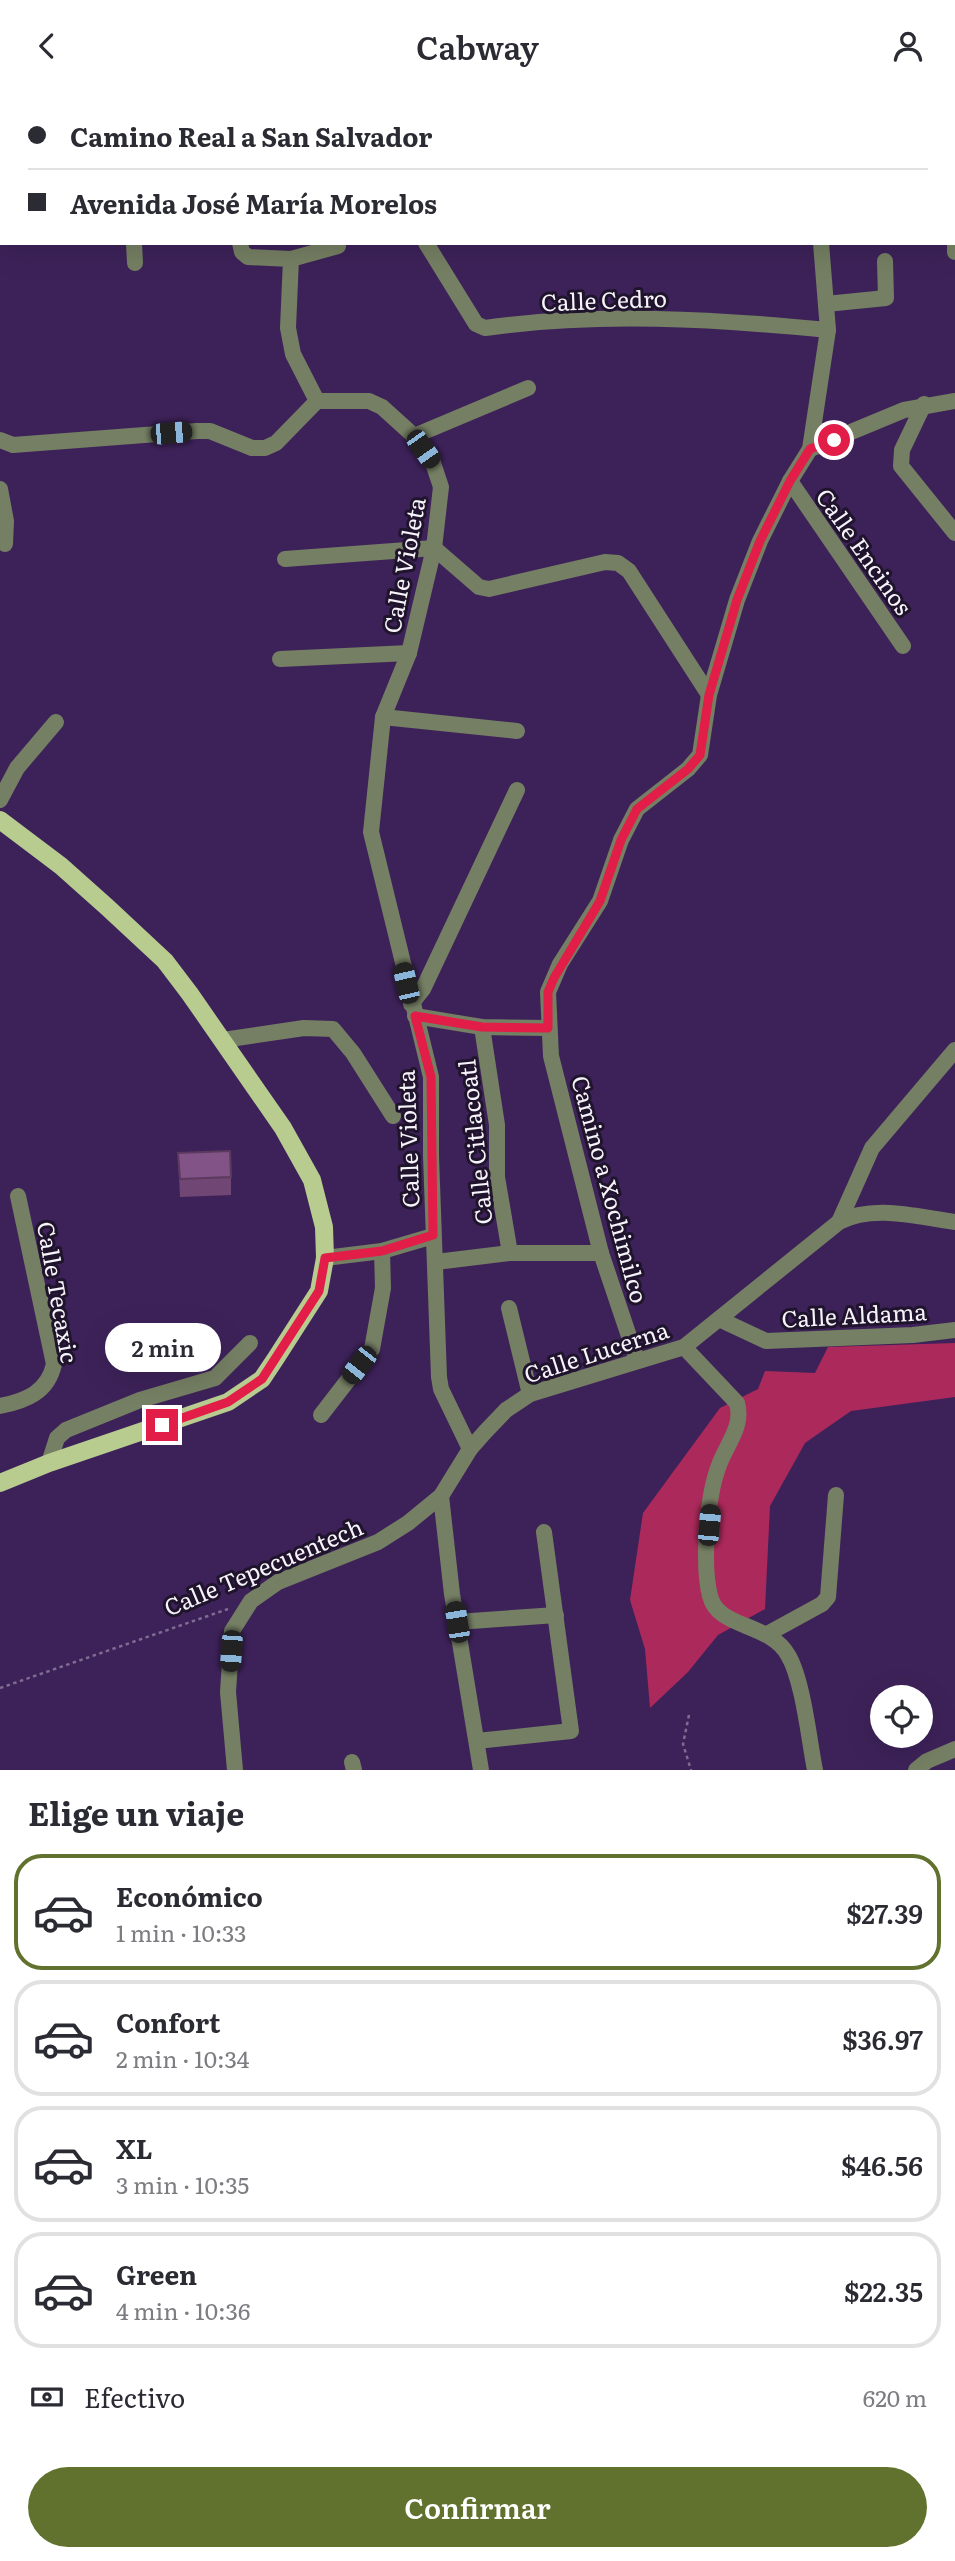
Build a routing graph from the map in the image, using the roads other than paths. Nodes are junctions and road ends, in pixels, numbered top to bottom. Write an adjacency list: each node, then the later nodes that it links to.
1 (134, 245): 8 (street)
2 (240, 245): 6 (street)
3 (427, 245): 10 (street, Calle Cedro)
4 (821, 245): 9 (street)
5 (338, 246): 6 (street)
6 (291, 259): 12 (street)
7 (885, 261): 9 (street)
8 (135, 263)
9 (826, 304): 10 (street)
10 (828, 330): 17 (street)
11 (528, 388): 15 (street)
12 (317, 401): 15 (street, Calle Violeta); 16 (street)
13 (955, 401): 14 (street)
14 (924, 404): 17 (street); 20 (street)
15 (414, 436): 22 (street, Calle Violeta)
16 (0, 442)
17 (810, 449): 18 (street, Camino a Xochimilco)
18 (790, 481): 24 (street, Calle Encinos); 27 (street, Camino a Xochimilco)
19 (0, 489): 21 (street)
20 (955, 533)
21 (5, 544)
22 (434, 548): 23 (street); 25 (street, Calle Violeta); 27 (street)
23 (285, 559)
24 (903, 646)
25 (409, 653): 26 (street); 28 (street, Calle Violeta)
26 (280, 659)
27 (709, 695): 36 (street, Camino a Xochimilco)
28 (383, 717): 30 (street); 34 (street, Calle Violeta)
29 (56, 722): 32 (street)
30 (517, 731)
31 (517, 790): 34 (street)
32 (0, 800)
33 (0, 820): 37 (main road)
34 (413, 1010): 35 (street); 43 (street, Calle Violeta)
35 (482, 1027): 36 (street); 45 (street, Calle Citlacoatl)
36 (548, 1028): 46 (street, Camino a Xochimilco)
37 (223, 1040): 39 (street); 47 (main road)
38 (955, 1050): 41 (street)
39 (393, 1116)
40 (18, 1196): 56 (street, Calle Tecaxic)
41 (839, 1221): 42 (street); 50 (street, Calle Lucerna)
42 (955, 1222)
43 (433, 1235): 44 (street); 48 (street, Calle Violeta)
44 (382, 1251): 47 (street); 57 (street)
45 (510, 1253): 46 (street); 48 (street)
46 (601, 1254): 54 (street, Camino a Xochimilco)
47 (325, 1258): 59 (main road)
48 (436, 1262): 58 (street, Calle Violeta)
49 (509, 1308): 55 (street)
50 (719, 1319): 51 (street, Calle Aldama); 53 (street, Calle Lucerna)
51 (955, 1330)
52 (250, 1343): 59 (street)
53 (684, 1347): 54 (street, Calle Lucerna); 66 (street)
54 (637, 1360): 55 (street, Calle Lucerna)
55 (530, 1394): 58 (street, Calle Lucerna)
56 (0, 1406)
57 (321, 1415)
58 (470, 1450): 62 (street, Calle Tepecuentech)
59 (49, 1462): 60 (main road)
60 (0, 1483)
61 (836, 1495): 66 (street)
62 (441, 1496): 65 (street); 69 (street, Calle Tepecuentech)
63 (544, 1532): 64 (street)
64 (556, 1615): 65 (street); 67 (street)
65 (457, 1622): 67 (street)
66 (769, 1633): 71 (street)
67 (477, 1741): 70 (street)
68 (955, 1749): 72 (street)
69 (235, 1770)
70 (481, 1770)
71 (815, 1770)
72 (916, 1770)

